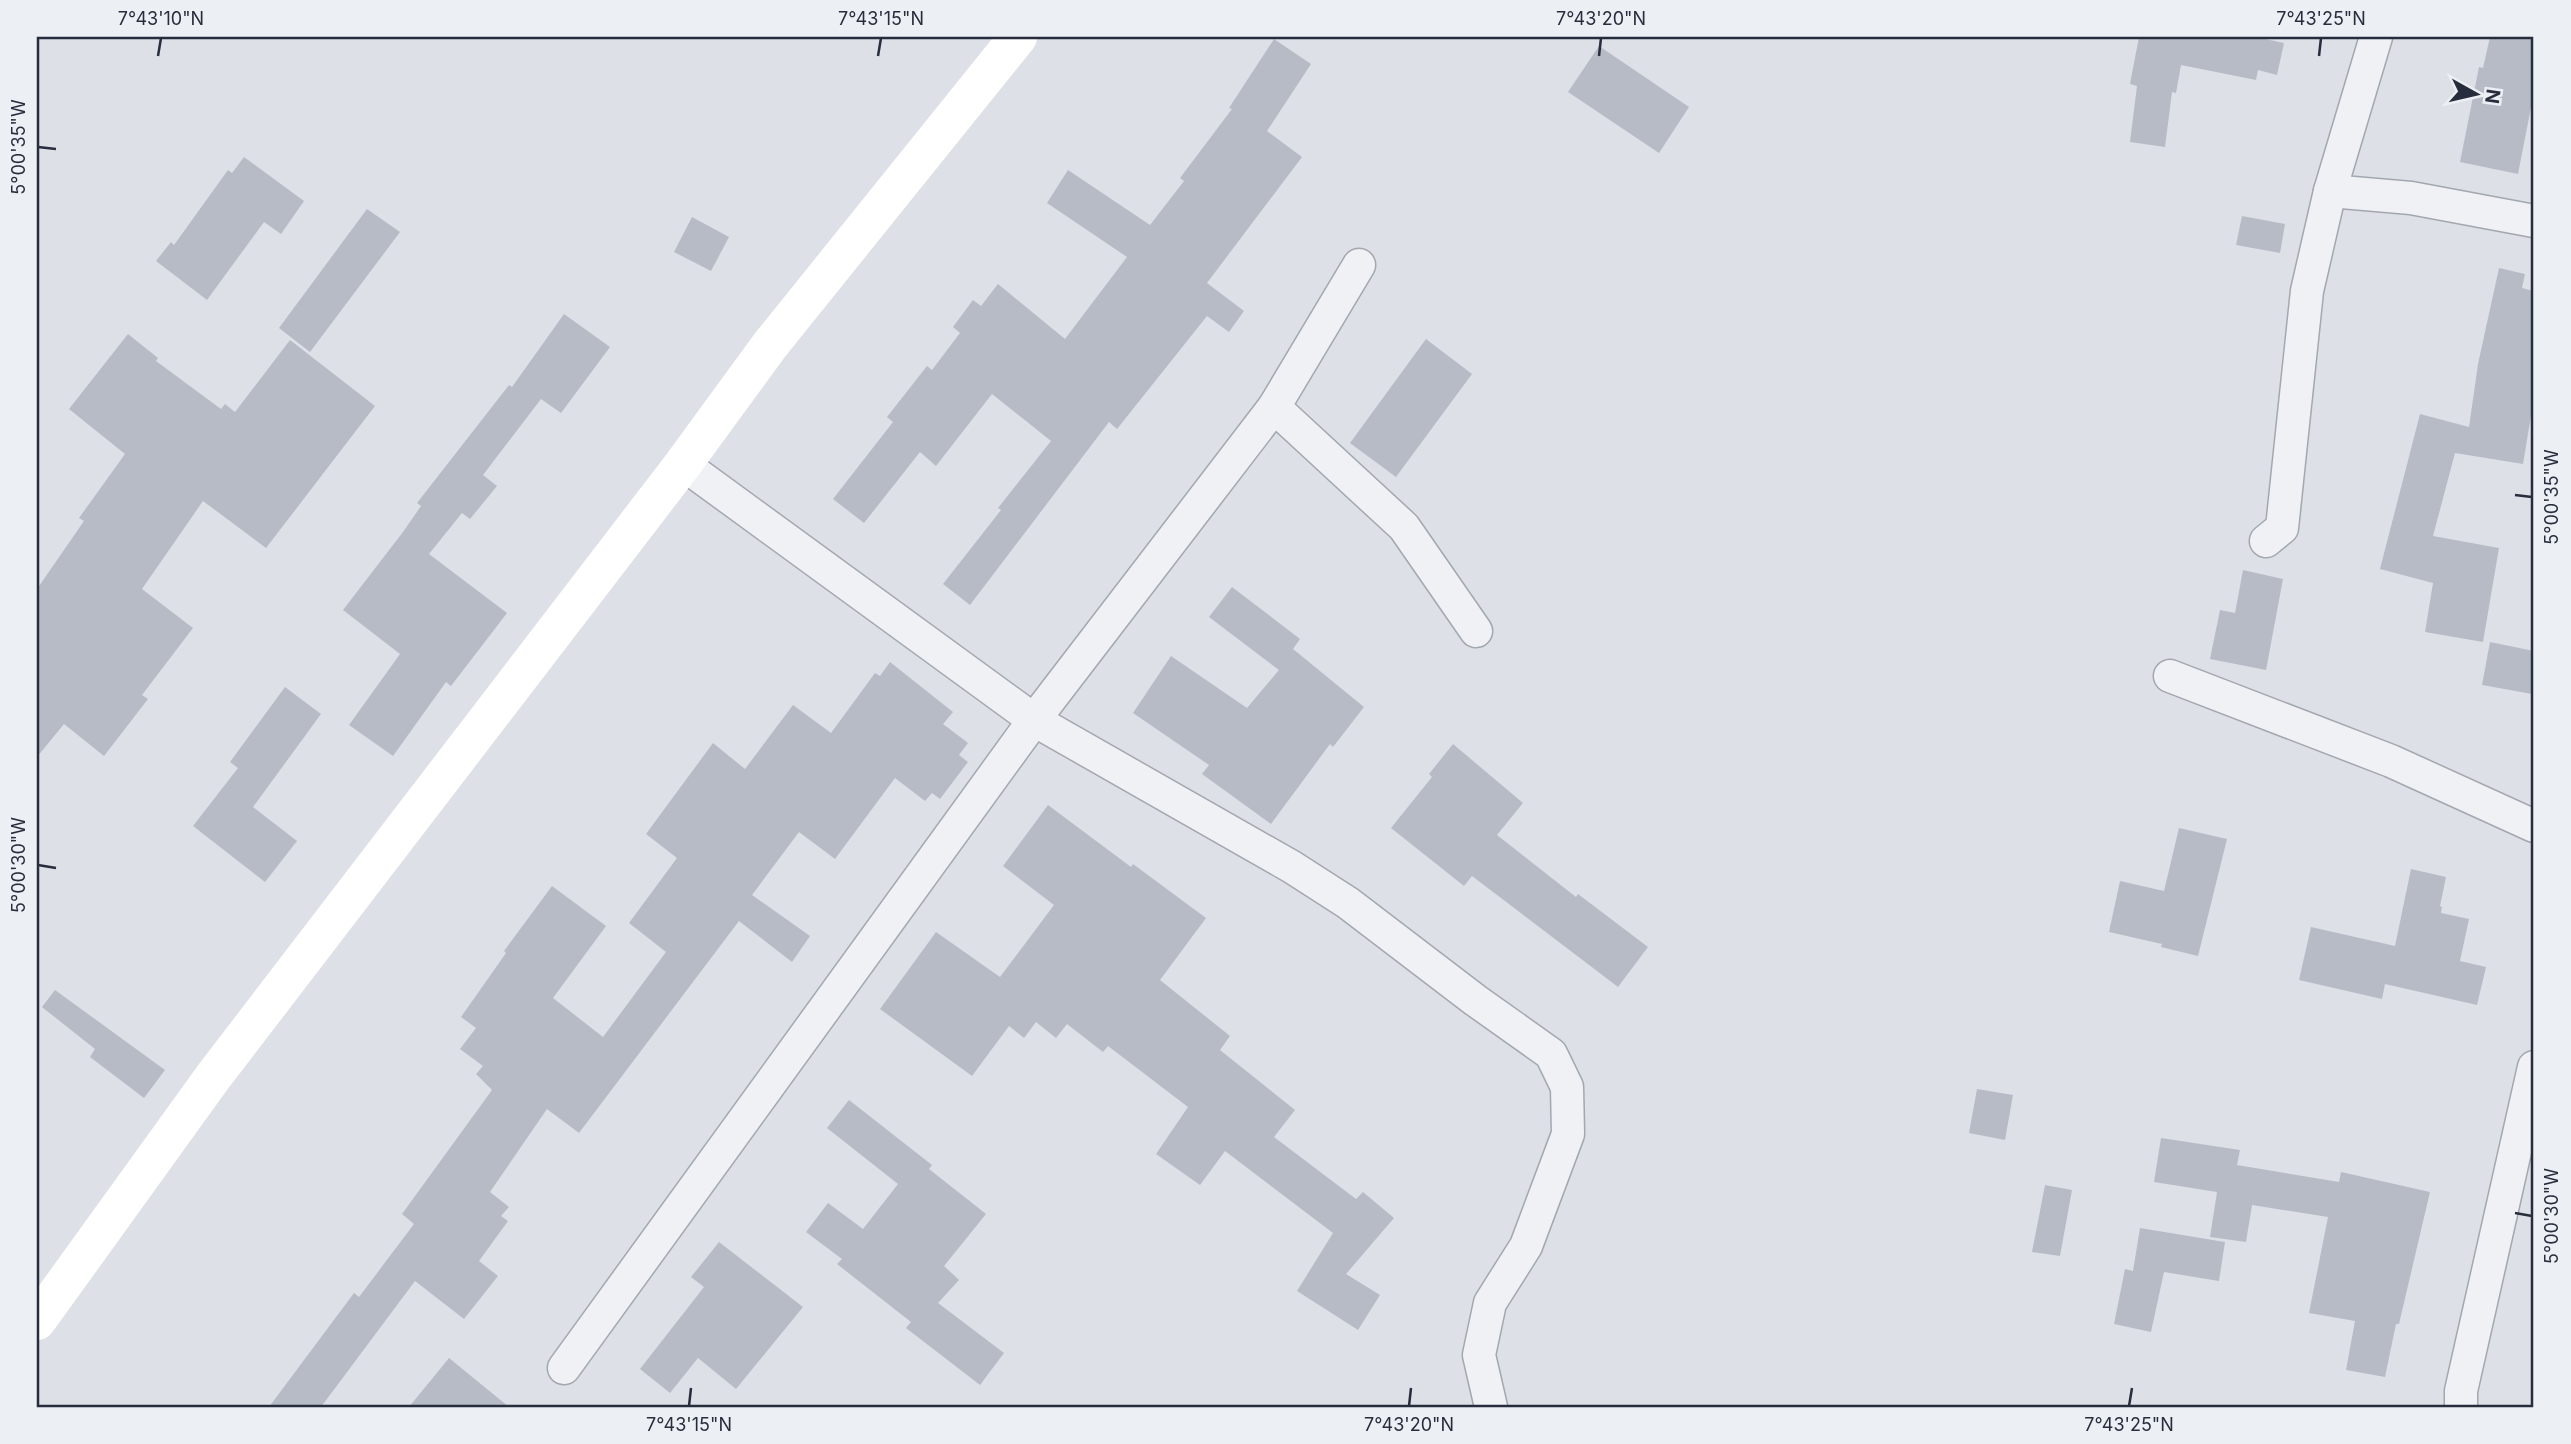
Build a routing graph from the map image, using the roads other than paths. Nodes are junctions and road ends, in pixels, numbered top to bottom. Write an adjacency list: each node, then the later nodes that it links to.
1 (1018, 37): 7 (street)
2 (2376, 37): 3 (street)
3 (2330, 191): 4 (street); 8 (street)
4 (2534, 221)
5 (1359, 265): 6 (street)
6 (1274, 407): 9 (street); 11 (street)
7 (683, 464): 11 (street); 14 (street)
8 (2266, 541)
9 (1476, 631)
10 (2170, 676): 12 (street)
11 (1034, 720): 15 (street); 16 (street)
12 (2534, 826)
13 (2533, 1073): 17 (street)
14 (37, 1321)
15 (564, 1368)
16 (1491, 1407)
17 (2461, 1407)

